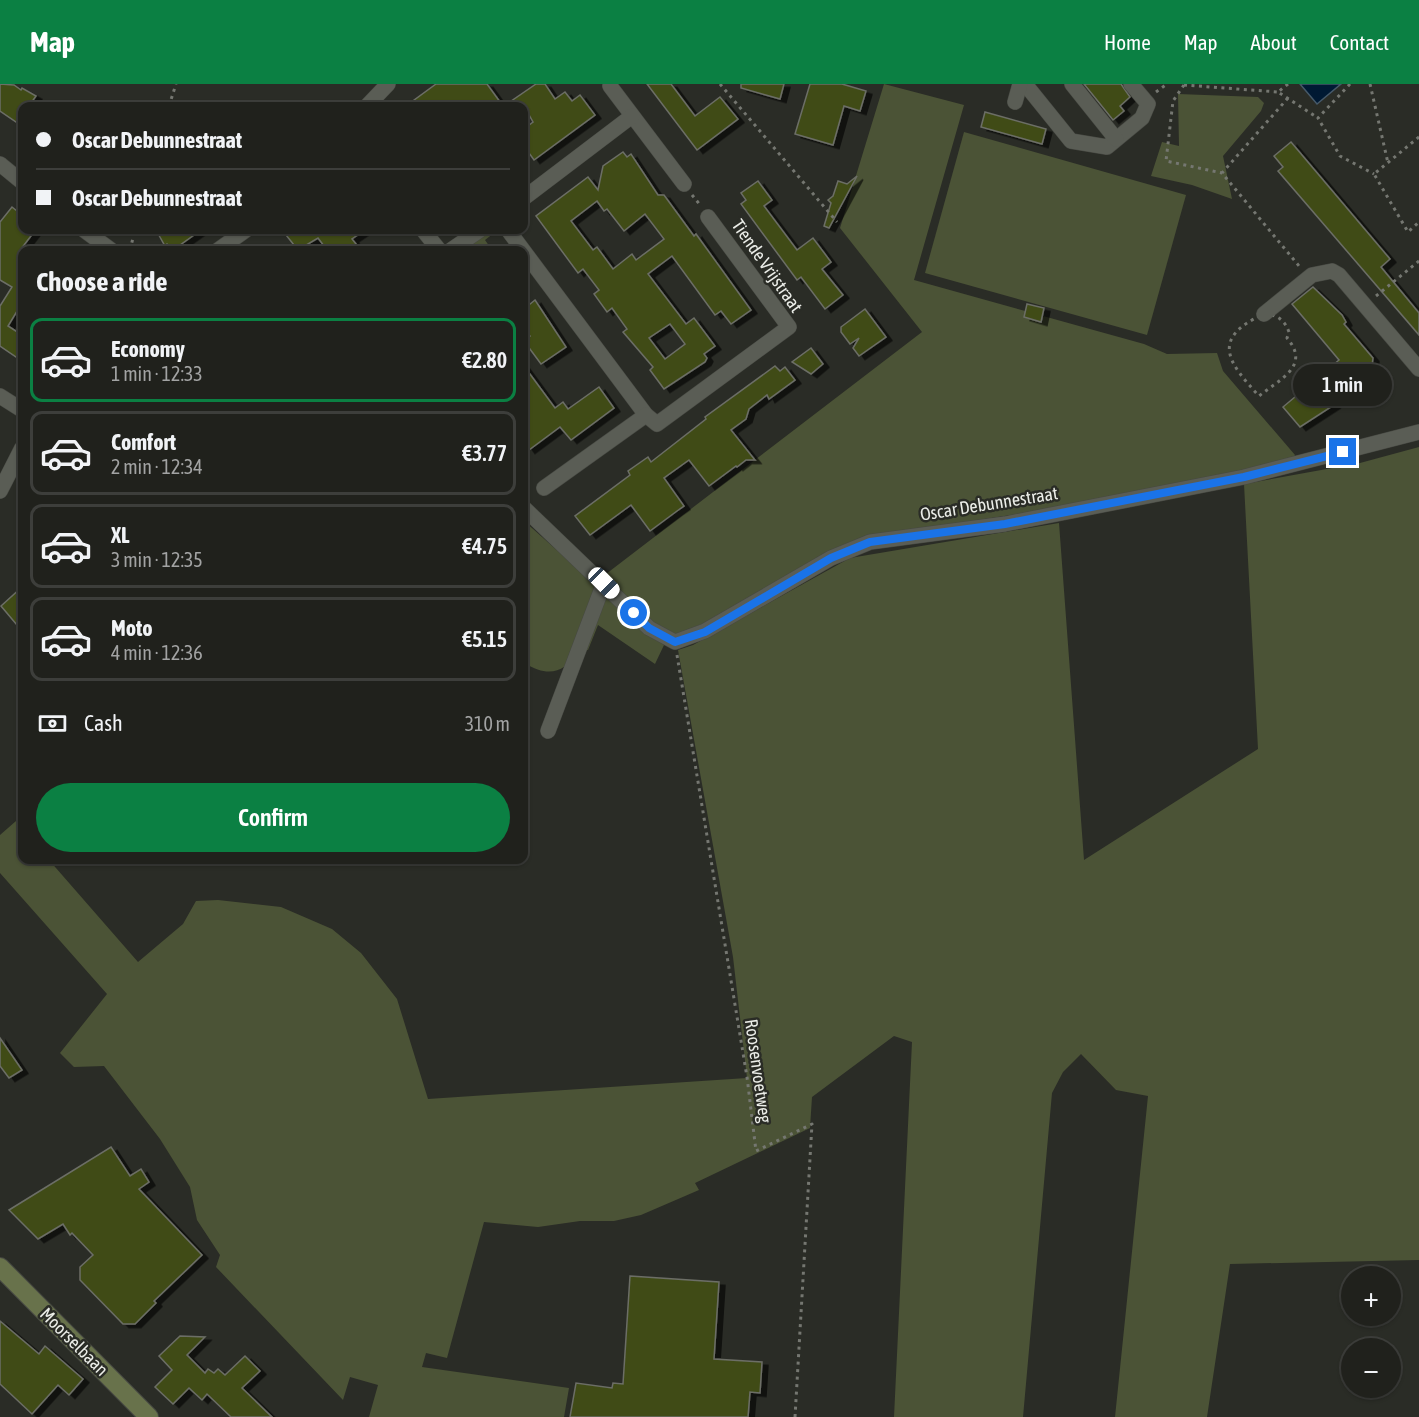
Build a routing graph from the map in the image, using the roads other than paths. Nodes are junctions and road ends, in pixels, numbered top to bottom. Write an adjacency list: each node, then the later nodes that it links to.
1 (388, 84): 7 (street)
2 (1020, 84): 8 (street)
3 (1025, 84): 10 (street)
4 (1072, 84): 10 (street)
5 (1131, 84): 10 (street)
6 (610, 86): 9 (street)
7 (371, 102)
8 (1015, 102)
9 (632, 116): 13 (street); 14 (street)
10 (1116, 139)
11 (0, 164): 12 (street)
12 (18, 179)
13 (684, 184)
14 (528, 195)
15 (708, 217): 29 (street, Tiende Vrijstraat)
16 (89, 234): 20 (street)
17 (240, 234): 21 (street)
18 (426, 234): 22 (street)
19 (474, 234): 23 (street)
20 (106, 246)
21 (224, 246)
22 (436, 246)
23 (457, 246)
24 (529, 269): 29 (street)
25 (1263, 314): 26 (street)
26 (1419, 369)
27 (0, 396): 28 (street)
28 (18, 407)
29 (646, 415): 32 (street)
30 (1419, 432): 35 (street, Oscar Debunnestraat)
31 (18, 456): 33 (street)
32 (544, 488)
33 (0, 491)
34 (528, 512): 35 (street)
35 (604, 583): 36 (street)
36 (548, 731)
37 (0, 1267): 38 (main road, Moorselbaan)
38 (149, 1417)

